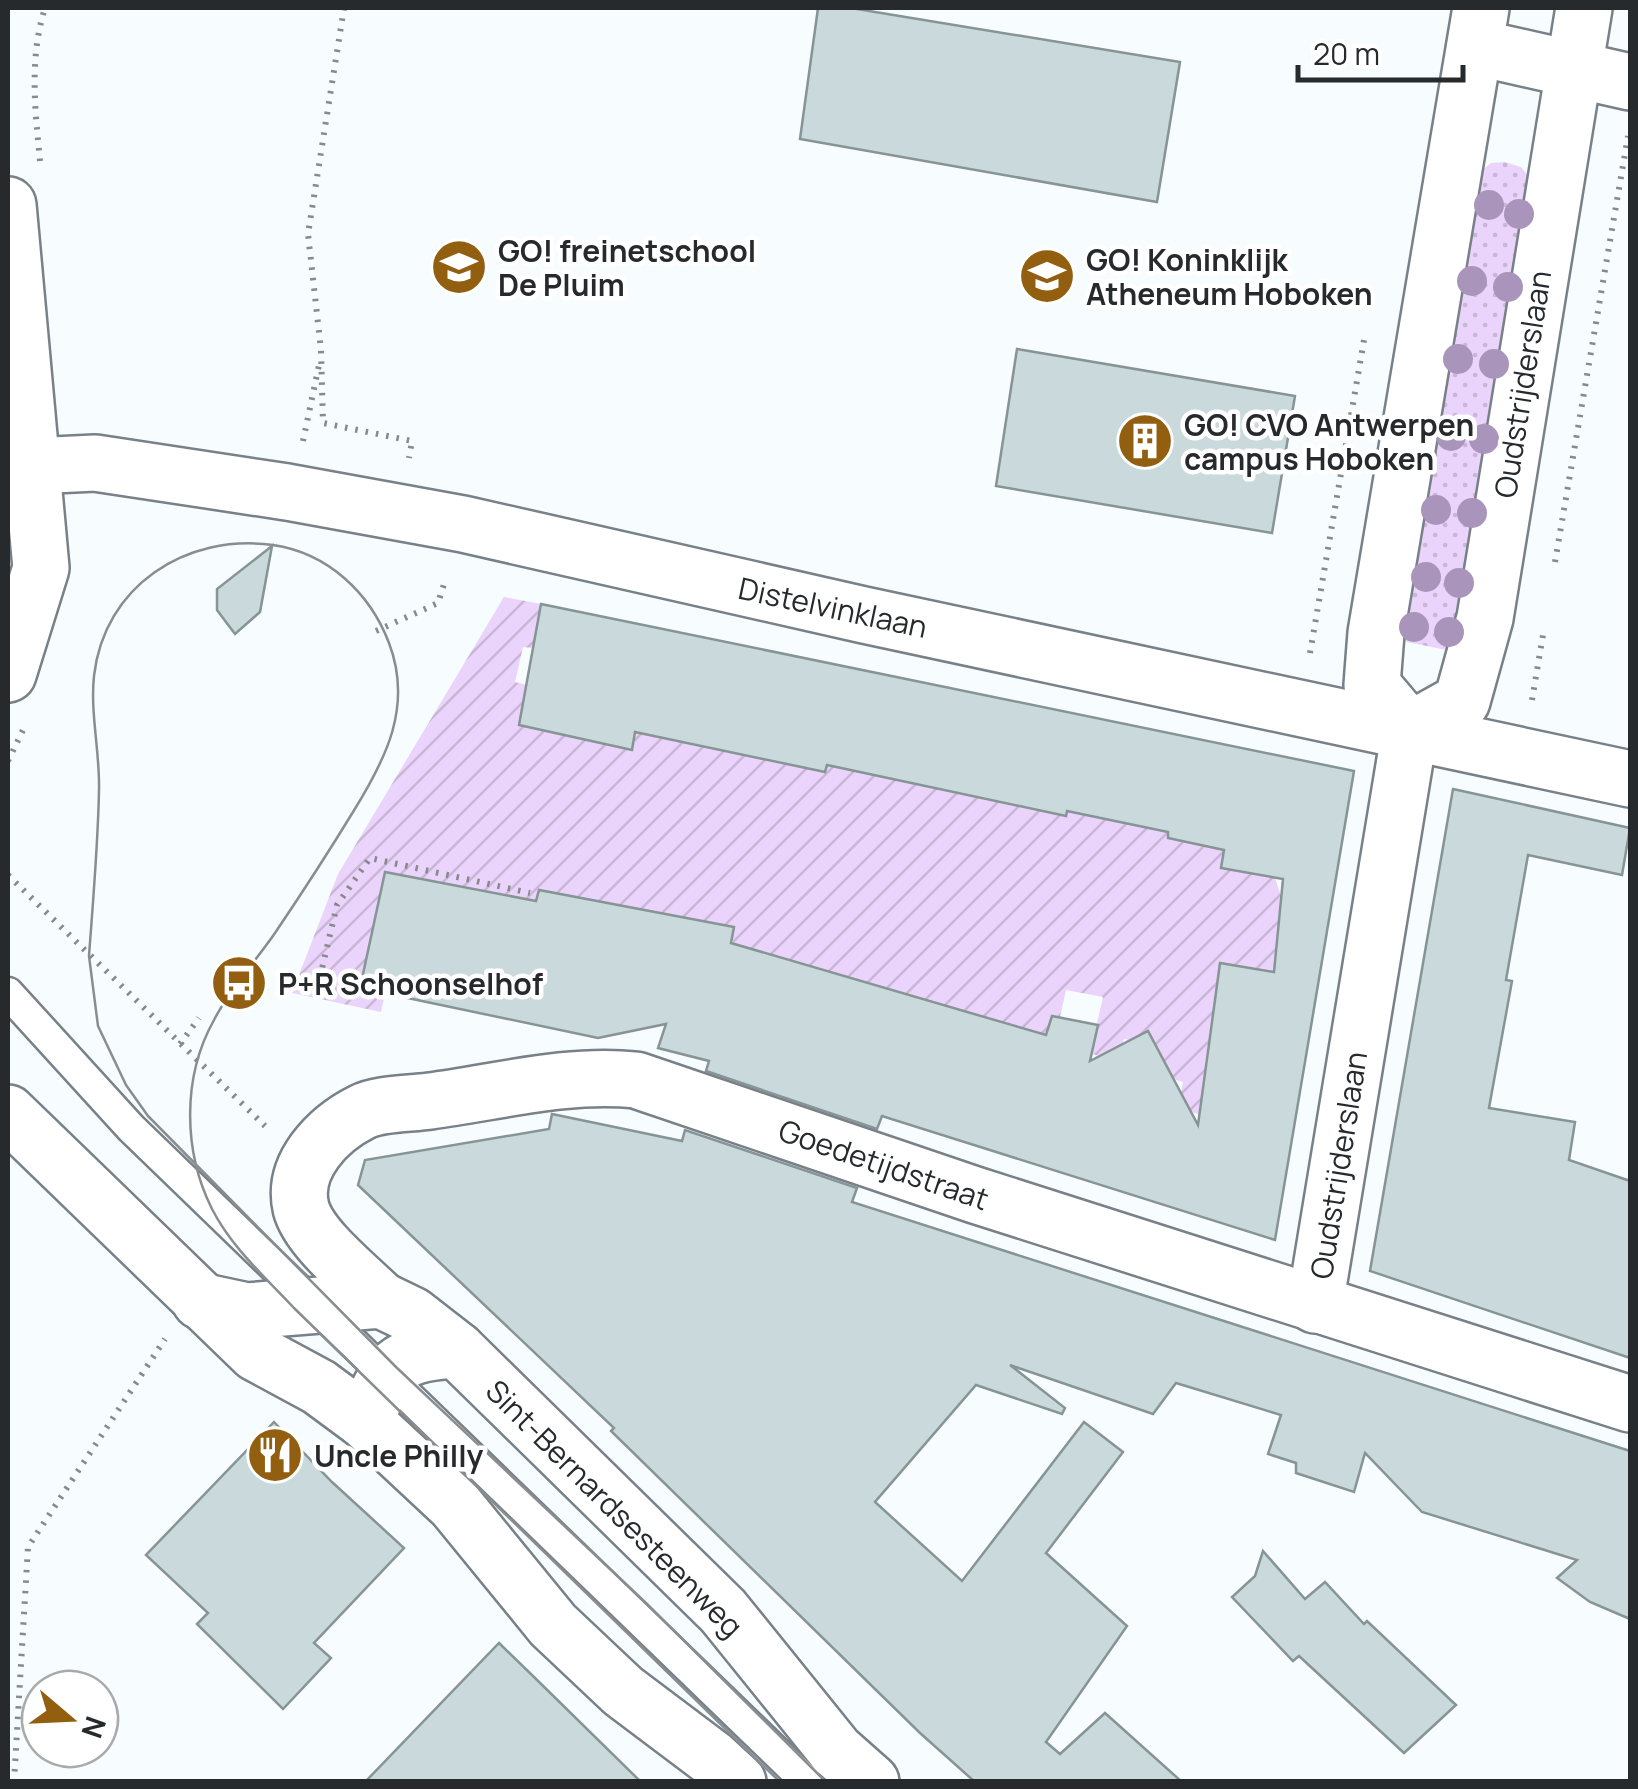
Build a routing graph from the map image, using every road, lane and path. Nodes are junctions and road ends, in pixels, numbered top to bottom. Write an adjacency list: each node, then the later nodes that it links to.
1 (344, 8): 9 (path)
2 (1584, 8): 4 (street, Oudstrijderslaan)
3 (1478, 28): 4 (street); 17 (street)
4 (1573, 70): 5 (street); 17 (street, Oudstrijderslaan)
5 (1630, 82)
6 (1630, 119): 13 (path)
7 (8, 205): 12 (street)
8 (1366, 327): 15 (path)
9 (322, 350): 10 (path); 11 (path)
10 (306, 430)
11 (412, 441)
12 (32, 466): 16 (street); 17 (street, Distelvinklaan)
13 (1555, 563)
14 (1546, 621): 18 (path)
15 (1309, 656)
16 (8, 674)
17 (1410, 730): 18 (street, Distelvinklaan); 31 (street, Oudstrijderslaan)
18 (1522, 756): 19 (street, Distelvinklaan)
19 (1630, 779)
20 (9, 881): 25 (path)
21 (530, 893): 23 (path)
22 (8, 993): 30 (lane)
23 (315, 998)
24 (199, 1018): 25 (path)
25 (180, 1044): 27 (path)
26 (8, 1113): 29 (street)
27 (305, 1162): 28 (street); 31 (street, Goedetijdstraat)
28 (381, 1300): 30 (street); 32 (street, Sint-Bernardsesteenweg)
29 (200, 1302): 30 (street); 33 (street); 35 (path)
30 (315, 1304): 33 (lane)
31 (1315, 1305): 34 (street, Goedetijdstraat)
32 (457, 1350): 33 (street); 38 (street, Sint-Bernardsesteenweg)
33 (376, 1398): 36 (street); 37 (lane)
34 (1630, 1404)
35 (14, 1782)
36 (738, 1782)
37 (808, 1782)
38 (871, 1782)

